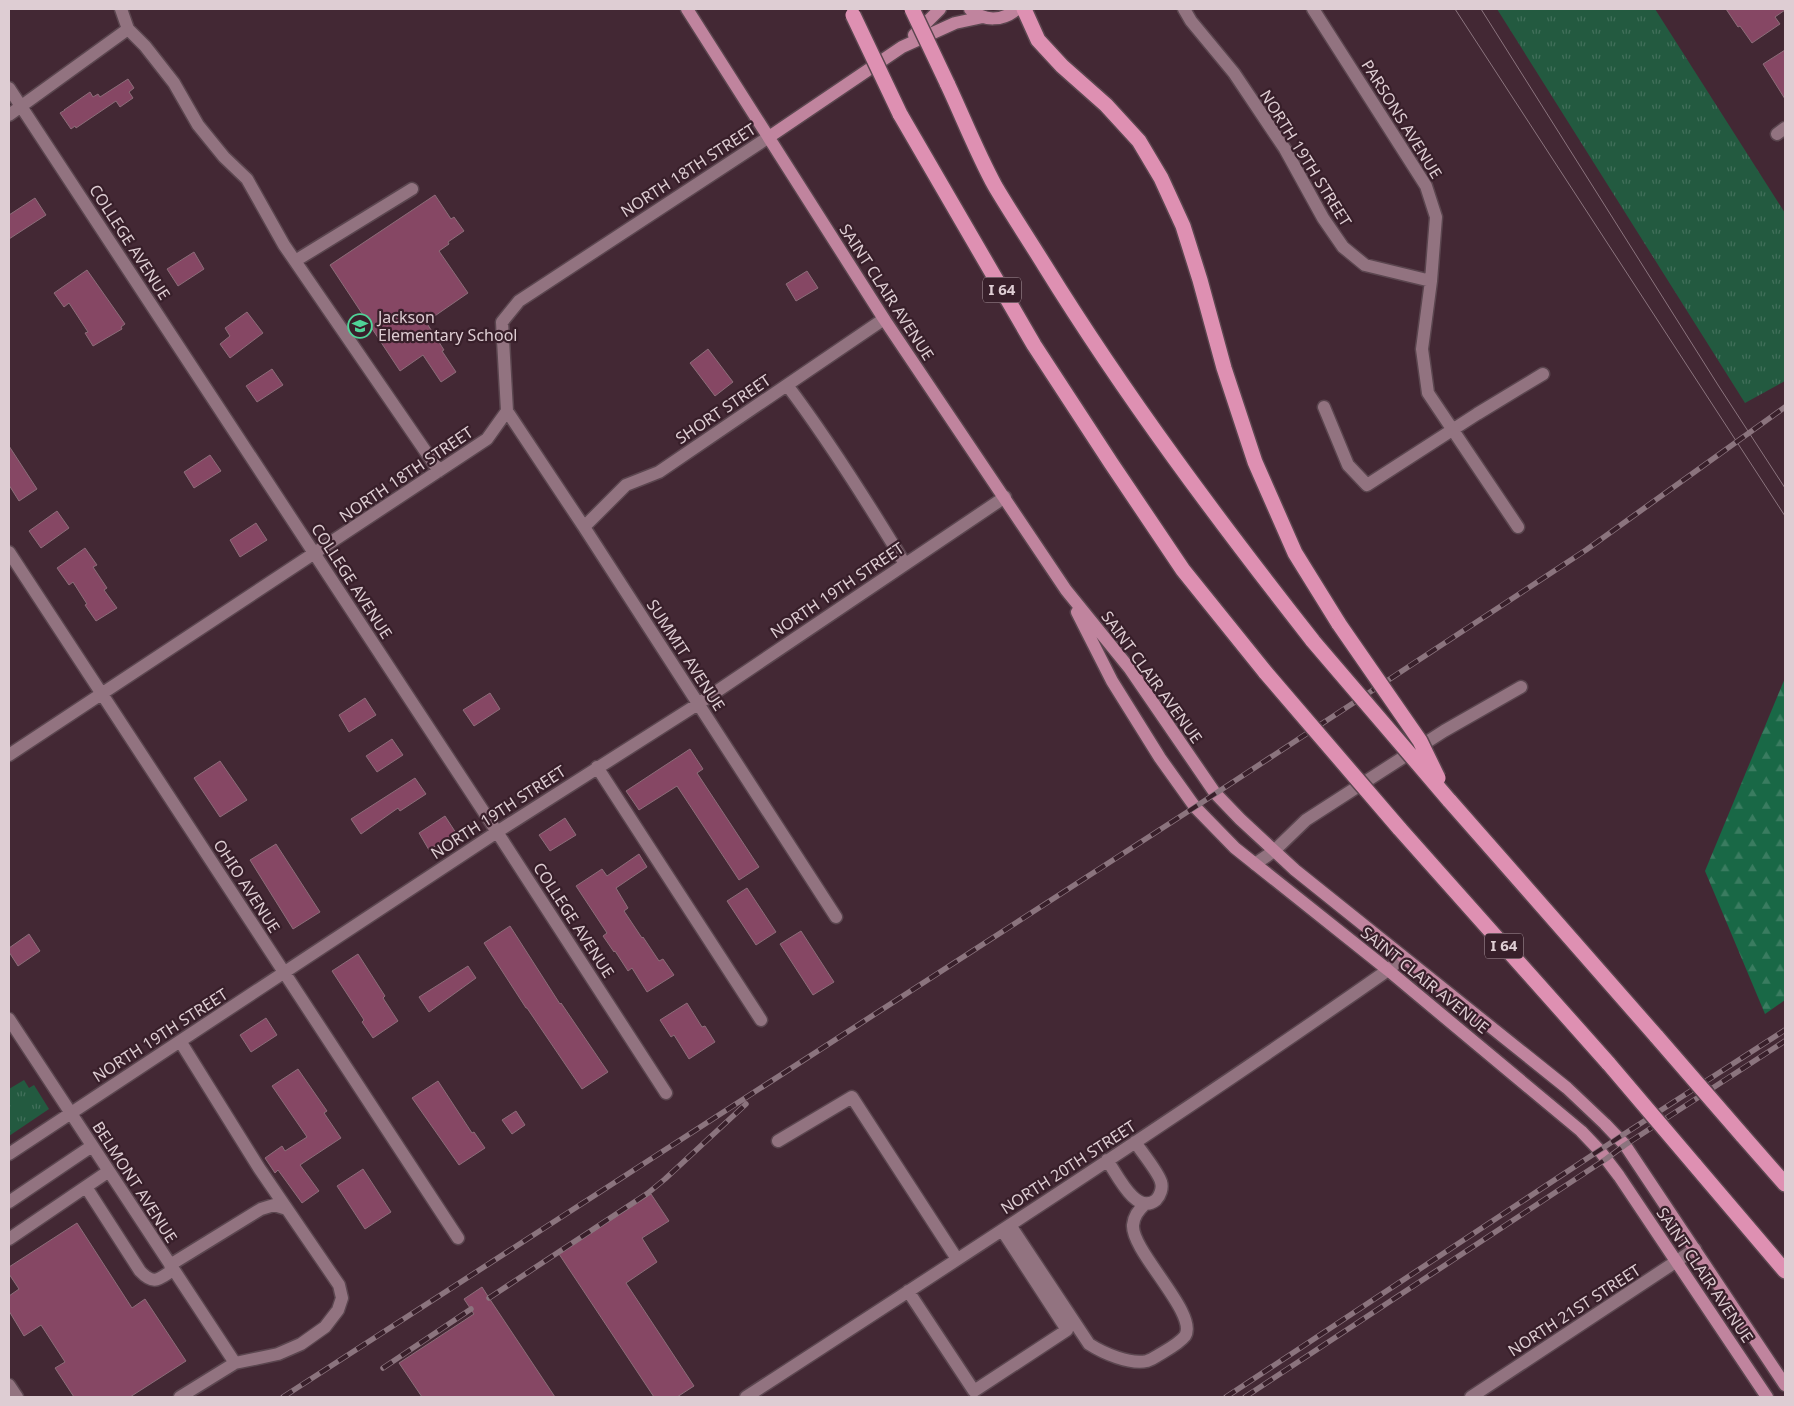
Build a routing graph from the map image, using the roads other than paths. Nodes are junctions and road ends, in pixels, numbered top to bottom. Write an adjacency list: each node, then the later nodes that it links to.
1 (121, 9): 12 (street)
2 (687, 9): 17 (main road, SAINT CLAIR AVENUE)
3 (912, 9): 40 (highway, bridge)
4 (940, 9): 13 (main road, NORTH 18TH STREET)
5 (970, 9): 11 (main road)
6 (1017, 9): 11 (main road, NORTH 18TH STREET)
7 (1024, 9): 40 (highway, bridge)
8 (1184, 9): 20 (street, NORTH 19TH STREET)
9 (1313, 9): 20 (street, PARSONS AVENUE)
10 (852, 12): 71 (highway, I 64, bridge)
11 (983, 17): 13 (main road, NORTH 18TH STREET)
12 (128, 29): 15 (street); 19 (street)
13 (902, 47): 17 (main road, NORTH 18TH STREET)
14 (9, 88): 15 (street, COLLEGE AVENUE)
15 (21, 106): 16 (street); 32 (street, COLLEGE AVENUE)
16 (9, 115)
17 (769, 136): 21 (main road, SAINT CLAIR AVENUE); 25 (street, NORTH 18TH STREET)
18 (412, 189): 19 (street)
19 (295, 261): 27 (street)
20 (1431, 280): 26 (street, PARSONS AVENUE)
21 (884, 319): 23 (street, SHORT STREET); 28 (main road, SAINT CLAIR AVENUE)
22 (1543, 374): 26 (street)
23 (787, 385): 29 (street, SHORT STREET); 33 (street)
24 (1324, 407): 26 (street)
25 (507, 411): 27 (street, NORTH 18TH STREET); 29 (street, SUMMIT AVENUE)
26 (1453, 430): 30 (street, PARSONS AVENUE)
27 (439, 471): 32 (street, NORTH 18TH STREET)
28 (1005, 497): 33 (street, NORTH 19TH STREET); 34 (main road, SAINT CLAIR AVENUE)
29 (584, 527): 37 (street, SUMMIT AVENUE)
30 (1518, 527)
31 (9, 552): 36 (street, OHIO AVENUE)
32 (315, 554): 36 (street, NORTH 18TH STREET); 41 (street, COLLEGE AVENUE)
33 (906, 564): 37 (street, NORTH 19TH STREET)
34 (1066, 590): 42 (main road, SAINT CLAIR AVENUE); 43 (main road, SAINT CLAIR AVENUE)
35 (1521, 687): 42 (street)
36 (102, 695): 38 (street, NORTH 18TH STREET); 47 (street, OHIO AVENUE)
37 (698, 704): 39 (street, NORTH 19TH STREET); 44 (street, SUMMIT AVENUE)
38 (9, 755)
39 (597, 767): 41 (street, NORTH 19TH STREET); 49 (street)
40 (1449, 800): 59 (highway, bridge)
41 (498, 832): 47 (street, NORTH 19TH STREET); 51 (street, COLLEGE AVENUE)
42 (1274, 851): 43 (street); 45 (main road, SAINT CLAIR AVENUE)
43 (1255, 864): 46 (main road, SAINT CLAIR AVENUE)
44 (836, 916)
45 (1403, 957): 46 (street, NORTH 20TH STREET); 67 (main road, SAINT CLAIR AVENUE)
46 (1388, 970): 54 (street, NORTH 20TH STREET); 69 (main road, SAINT CLAIR AVENUE)
47 (284, 973): 50 (street, NORTH 19TH STREET); 65 (street, OHIO AVENUE)
48 (9, 1019): 52 (street, BELMONT AVENUE)
49 (761, 1020)
50 (180, 1041): 52 (street, NORTH 19TH STREET); 63 (street)
51 (666, 1093)
52 (70, 1114): 55 (street, BELMONT AVENUE); 56 (street, NORTH 19TH STREET)
53 (778, 1141): 68 (street)
54 (1135, 1142): 57 (street, NORTH 20TH STREET); 62 (street)
55 (92, 1146): 58 (street, BELMONT AVENUE); 61 (street)
56 (9, 1154)
57 (1108, 1160): 62 (street); 64 (street, NORTH 20TH STREET)
58 (109, 1171): 60 (street); 70 (street, BELMONT AVENUE)
59 (1785, 1184)
60 (86, 1187): 66 (street); 70 (street)
61 (9, 1202)
62 (1144, 1205): 64 (street)
63 (287, 1209): 70 (street); 73 (street)
64 (1006, 1227): 68 (street, NORTH 20TH STREET); 72 (street)
65 (458, 1238)
66 (9, 1239)
67 (1695, 1249): 69 (street, NORTH 21ST STREET); 75 (main road, SAINT CLAIR AVENUE)
68 (957, 1259): 72 (street, NORTH 20TH STREET)
69 (1678, 1262): 79 (street, NORTH 21ST STREET); 80 (main road, SAINT CLAIR AVENUE)
70 (172, 1267): 73 (street, BELMONT AVENUE)
71 (1785, 1271)
72 (908, 1291): 78 (street, NORTH 20TH STREET)
73 (235, 1363): 77 (street)
74 (9, 1385): 76 (street)
75 (1785, 1385)
76 (17, 1397)
77 (180, 1397)
78 (746, 1397)
79 (1471, 1397)
80 (1767, 1397)

